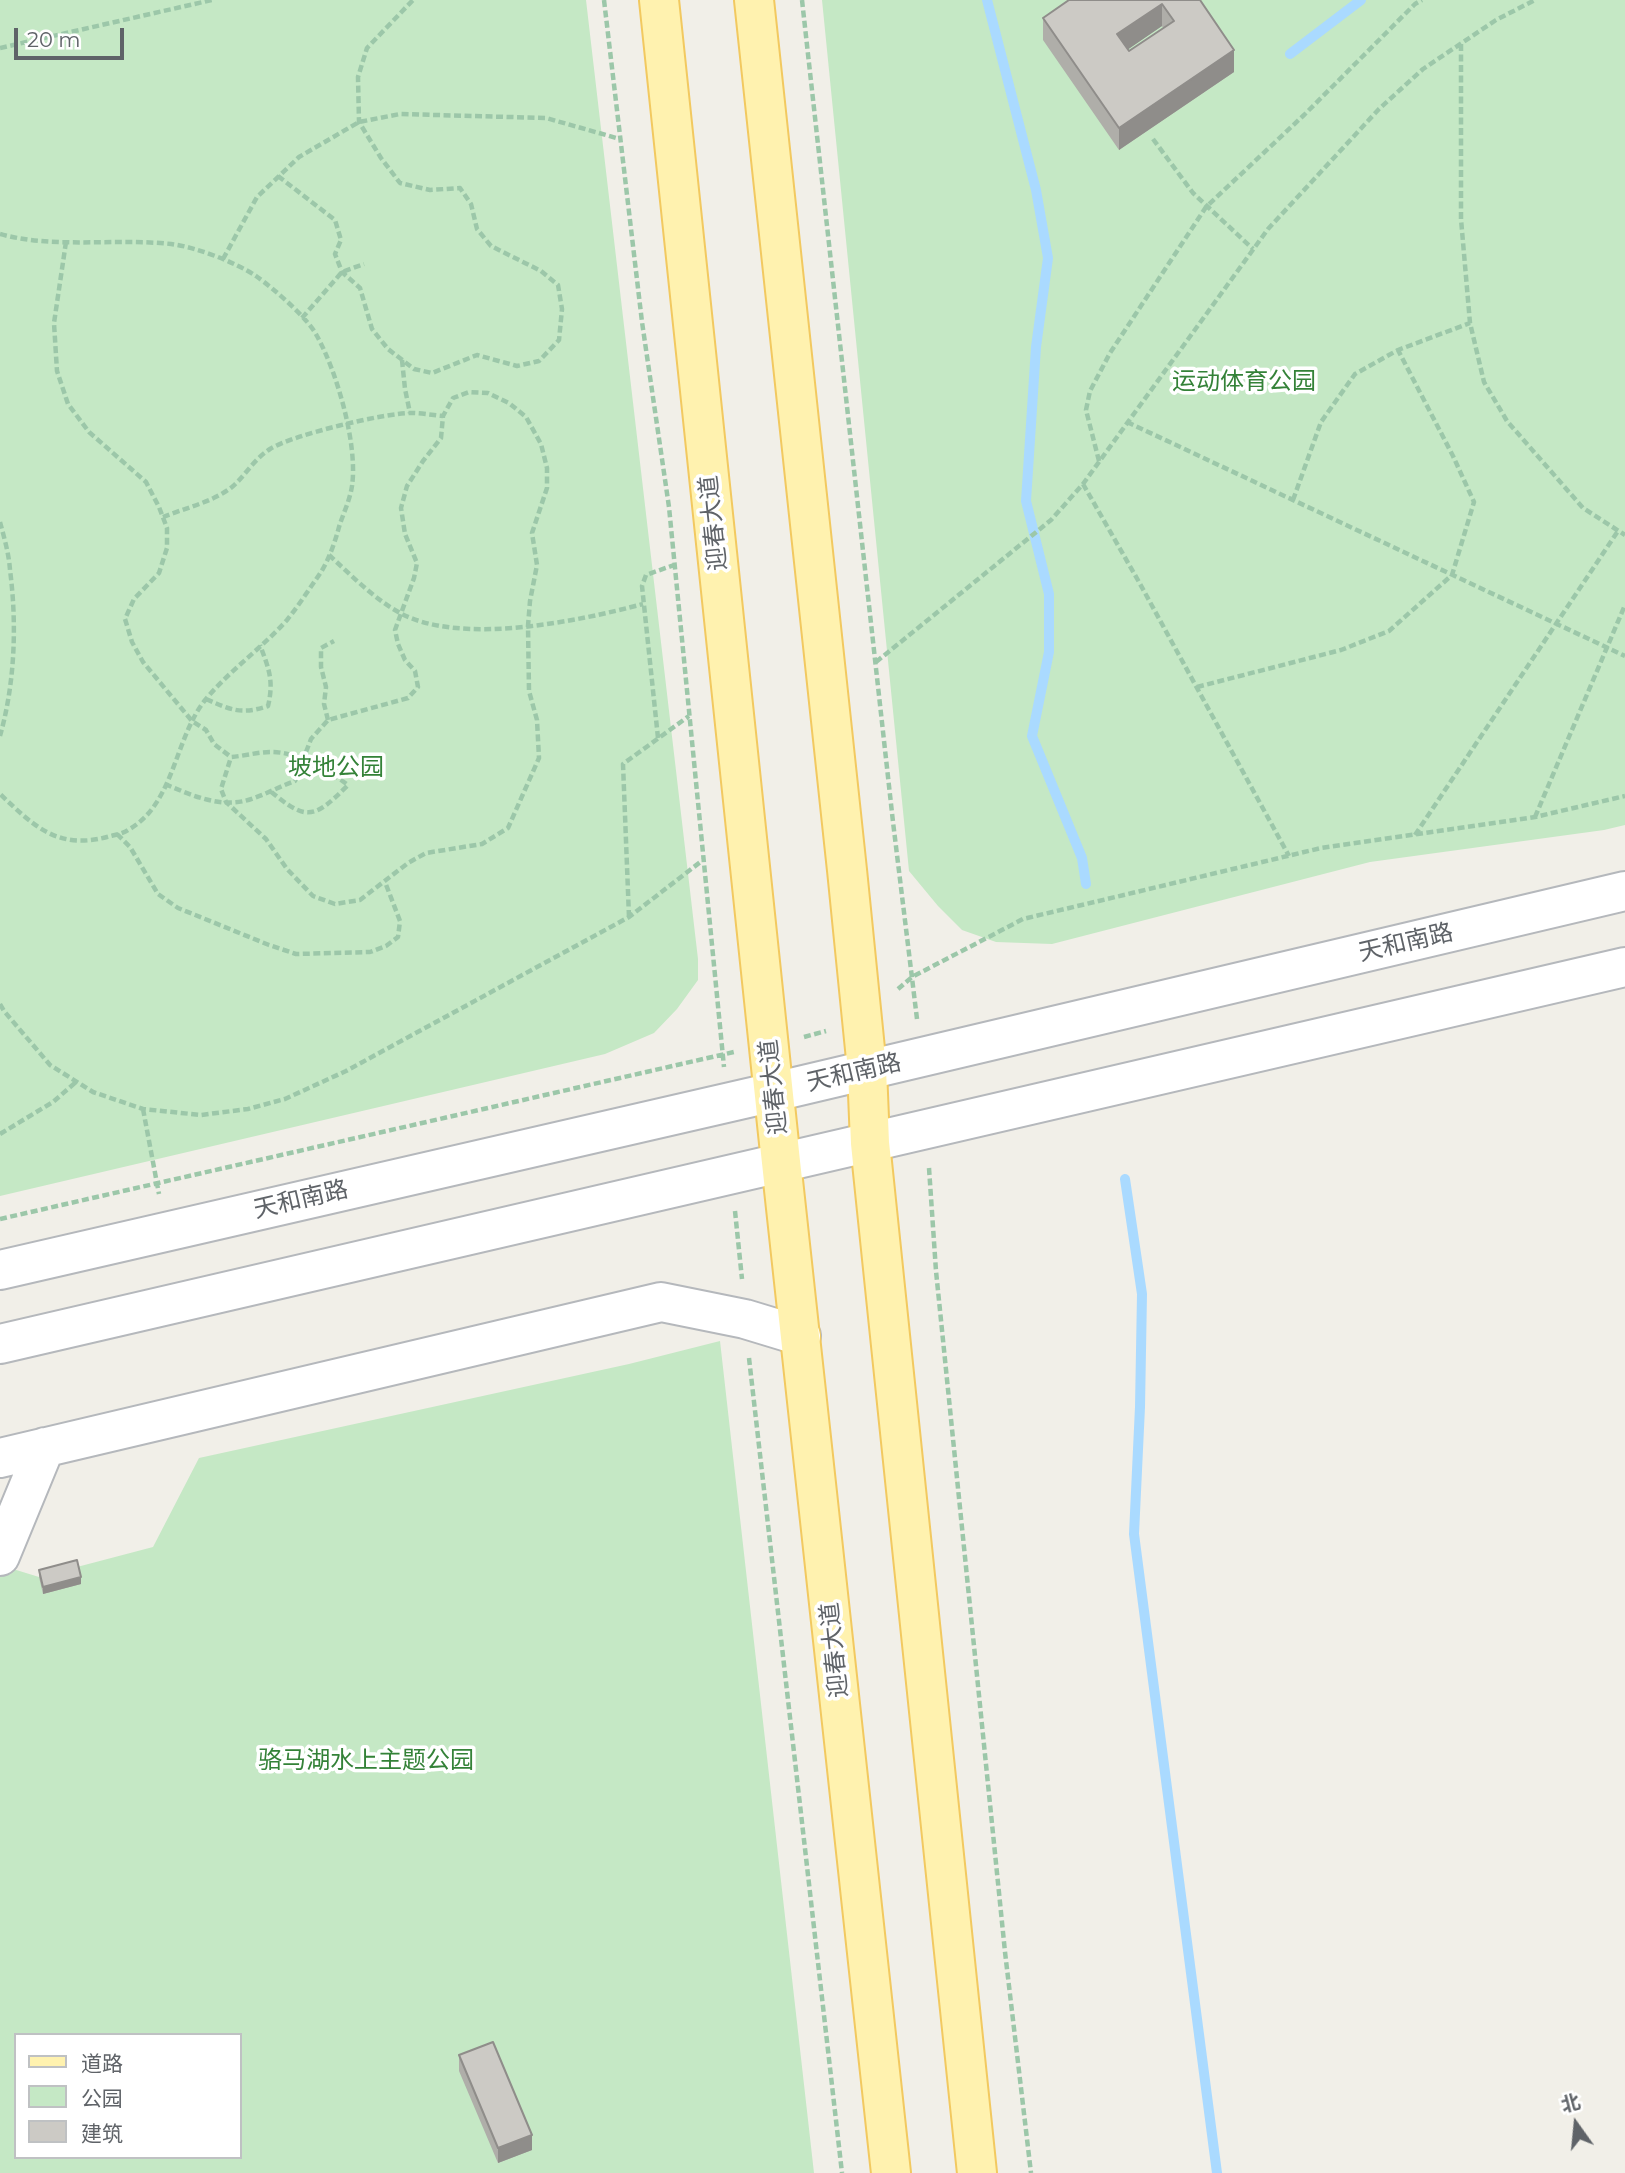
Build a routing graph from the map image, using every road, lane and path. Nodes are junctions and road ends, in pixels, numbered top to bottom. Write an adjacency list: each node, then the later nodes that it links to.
1 (212, 0): 8 (path)
2 (413, 0): 9 (path)
3 (659, 0): 73 (main road, 迎春大道)
4 (754, 0): 72 (main road)
5 (1422, 0): 13 (path)
6 (1535, 0): 7 (path)
7 (1461, 43): 16 (path); 21 (path)
8 (0, 48)
9 (359, 122): 10 (path); 12 (path); 23 (path)
10 (621, 139)
11 (1153, 139): 13 (path)
12 (278, 176): 17 (path); 19 (path)
13 (1206, 207): 16 (path); 28 (path)
14 (0, 234): 15 (path)
15 (66, 242): 17 (path); 31 (path)
16 (1253, 249): 26 (path)
17 (223, 259): 20 (path)
18 (364, 264): 19 (path)
19 (342, 272): 20 (path); 23 (path)
20 (302, 318): 27 (path)
21 (1470, 323): 22 (path); 33 (path)
22 (1398, 349): 30 (path); 37 (path)
23 (402, 359): 24 (path)
24 (410, 413): 25 (path); 27 (path)
25 (443, 416): 40 (path); 42 (path)
26 (1127, 422): 28 (path); 30 (path)
27 (348, 425): 31 (path); 35 (path)
28 (1099, 461): 29 (path)
29 (1083, 484): 47 (path); 48 (path)
30 (1293, 500): 37 (path)
31 (163, 517): 52 (path)
32 (0, 522): 53 (path)
33 (1618, 531): 34 (path); 41 (path)
34 (1625, 536)
35 (329, 555): 40 (path); 44 (path)
36 (674, 565): 38 (path)
37 (1452, 575): 41 (path); 48 (path)
38 (643, 604): 42 (path); 54 (path)
39 (1625, 606): 45 (path)
40 (401, 614): 42 (path); 51 (path)
41 (1556, 624): 45 (path); 64 (path)
42 (528, 626): 67 (path)
43 (334, 641): 51 (path)
44 (260, 645): 49 (path); 49 (path)
45 (1607, 648): 46 (path); 62 (path)
46 (1625, 656)
47 (875, 663)
48 (1197, 687): 65 (path)
49 (206, 699): 52 (path)
50 (689, 716): 54 (path)
51 (328, 720): 56 (path)
52 (192, 721): 55 (path); 57 (path)
53 (0, 736)
54 (658, 738): 69 (path)
55 (231, 757): 56 (path); 61 (path)
56 (304, 760): 58 (path); 58 (path)
57 (165, 784): 61 (path); 63 (path)
58 (269, 790): 61 (path)
59 (0, 794): 63 (path)
60 (1625, 796): 62 (path)
61 (226, 802): 67 (path)
62 (1535, 817): 64 (path)
63 (117, 834): 67 (path)
64 (1415, 835): 65 (path)
65 (1289, 856): 72 (path)
66 (704, 860): 69 (path)
67 (385, 881)
68 (1625, 891): 74 (street, 天和南路)
69 (629, 917): 77 (path)
70 (1625, 967): 79 (street)
71 (0, 1003): 75 (path)
72 (862, 1021): 73 (path); 74 (main road)
73 (769, 1046): 76 (main road, 迎春大道); 81 (path)
74 (867, 1069): 76 (street, 天和南路); 79 (main road)
75 (76, 1082): 77 (path); 78 (path)
76 (774, 1091): 80 (main road, 迎春大道); 83 (street, 天和南路)
77 (143, 1109): 81 (path)
78 (0, 1134)
79 (870, 1143): 80 (street); 91 (main road)
80 (781, 1162): 85 (main road, 迎春大道); 86 (street)
81 (157, 1183): 82 (path); 83 (path)
82 (0, 1219)
83 (165, 1232): 84 (street, 天和南路)
84 (0, 1270)
85 (801, 1336): 87 (street); 90 (main road, 迎春大道)
86 (0, 1344)
87 (45, 1447): 88 (street); 89 (street)
88 (0, 1458)
89 (0, 1556)
90 (891, 2173)
91 (978, 2173)

